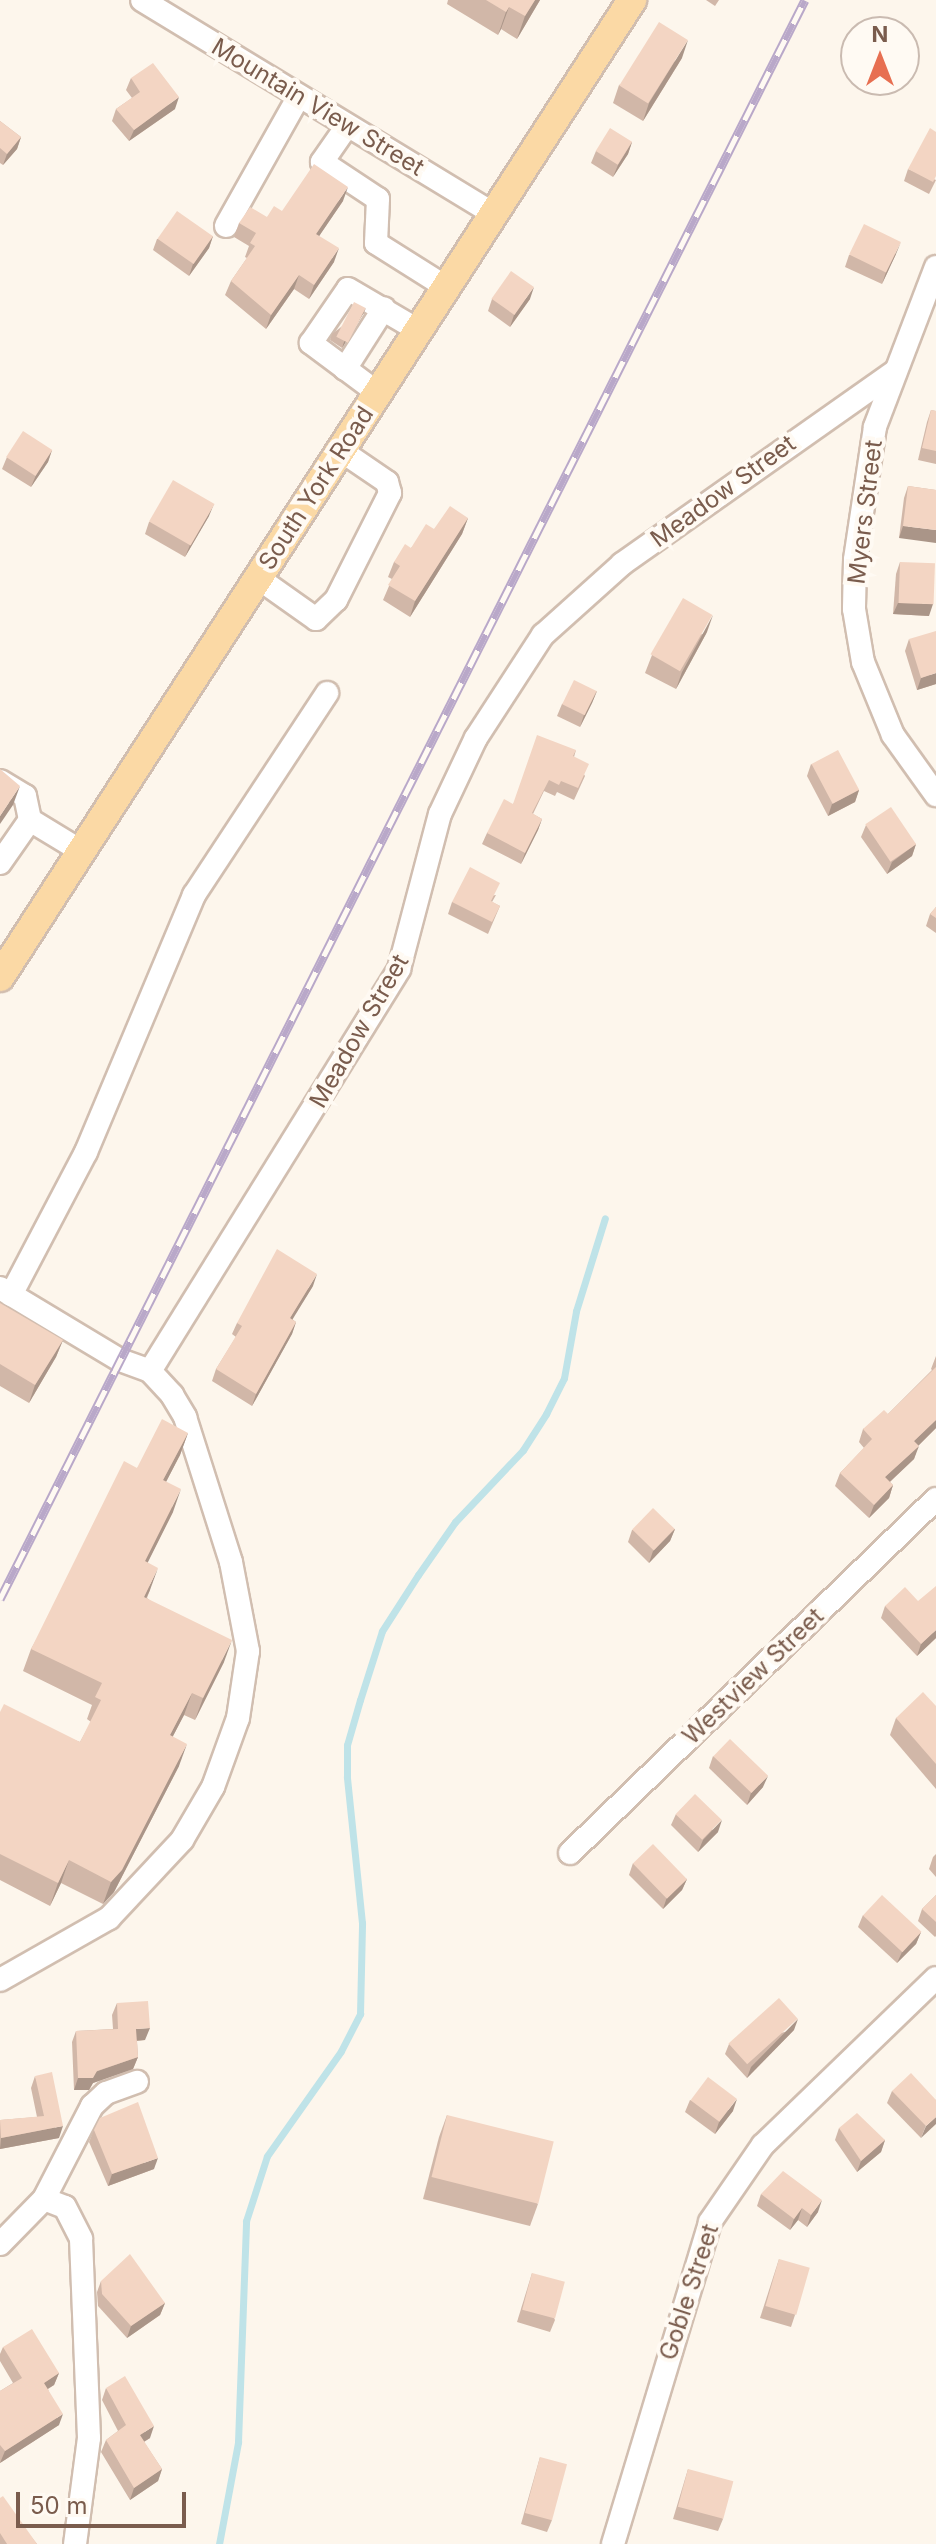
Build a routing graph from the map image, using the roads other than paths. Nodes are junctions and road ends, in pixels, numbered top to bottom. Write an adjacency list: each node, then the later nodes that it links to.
1 (142, 0): 3 (street, Mountain View Street)
2 (632, 0): 5 (main road, South York Road)
3 (299, 96): 4 (street, Mountain View Street); 6 (street)
4 (347, 126): 5 (street, Mountain View Street); 8 (street)
5 (494, 214): 8 (main road, South York Road)
6 (226, 226)
7 (936, 267): 12 (street, Myers Street)
8 (446, 287): 10 (main road, South York Road)
9 (384, 308): 10 (street); 11 (street); 11 (street)
10 (418, 330): 13 (main road, South York Road)
11 (345, 369): 13 (street)
12 (894, 372): 18 (street, Myers Street); 24 (street, Meadow Street)
13 (378, 393): 14 (main road, South York Road)
14 (340, 450): 15 (main road, South York Road); 15 (street)
15 (258, 578): 20 (main road, South York Road)
16 (327, 693): 23 (street)
17 (0, 781): 19 (street)
18 (936, 795)
19 (30, 820): 20 (street); 21 (street)
20 (81, 851): 22 (main road, South York Road)
21 (0, 863)
22 (0, 977)
23 (6, 1292): 24 (street)
24 (150, 1371): 28 (street)
25 (932, 1511): 26 (street, Westview Street)
26 (570, 1853)
27 (936, 1978): 33 (street, Goble Street)
28 (0, 1980)
29 (137, 2082): 30 (street)
30 (44, 2199): 31 (street); 32 (street)
31 (0, 2244)
32 (75, 2544)
33 (613, 2544)

